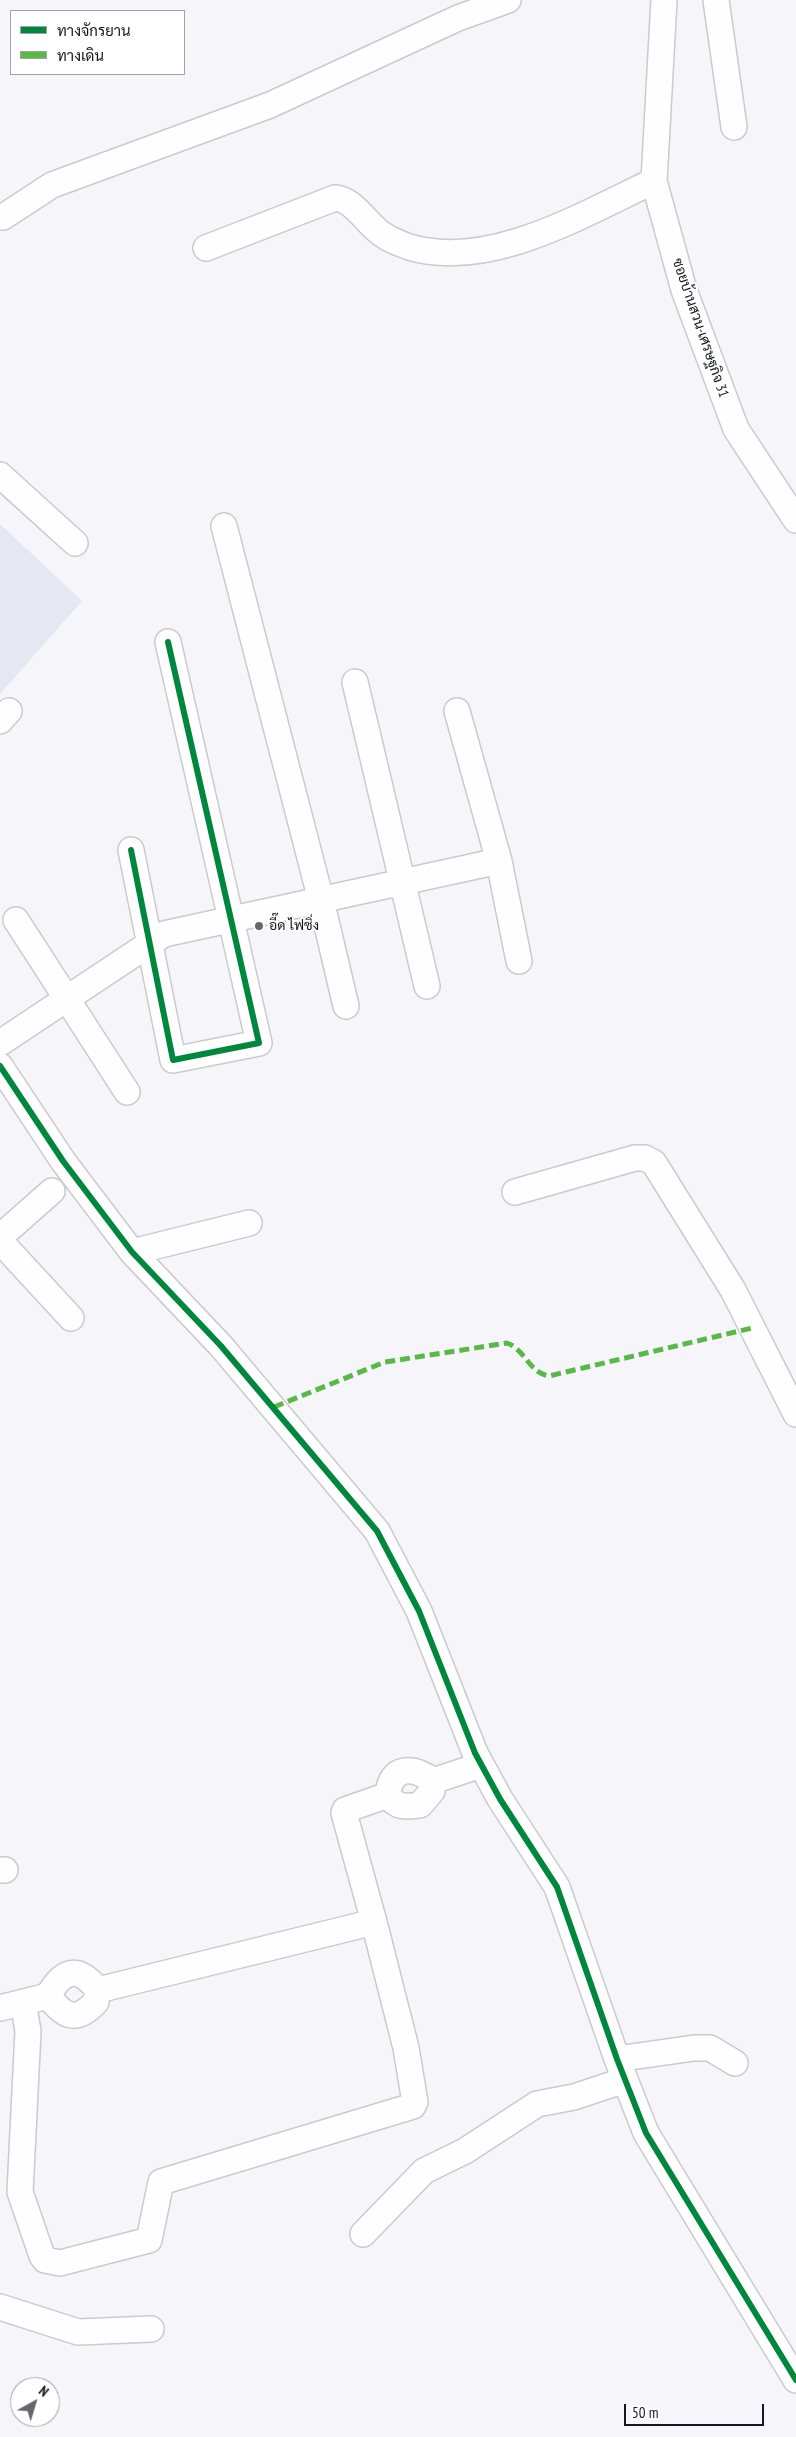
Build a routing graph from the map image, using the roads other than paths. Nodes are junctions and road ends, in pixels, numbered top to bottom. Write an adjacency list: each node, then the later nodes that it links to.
1 (508, 0): 6 (street)
2 (664, 0): 5 (street, ซอยบ้านสวน-เศรษฐกิจ 31)
3 (716, 0): 4 (street)
4 (734, 128)
5 (654, 181): 7 (street); 9 (street, ซอยบ้านสวน-เศรษฐกิจ 31)
6 (0, 217)
7 (206, 248)
8 (0, 475): 11 (street)
9 (796, 520)
10 (224, 526): 18 (street)
11 (75, 543)
12 (168, 642): 20 (street)
13 (355, 682): 17 (street)
14 (457, 711): 16 (street)
15 (131, 850): 21 (street)
16 (499, 861): 17 (street); 22 (street)
17 (403, 882): 18 (street); 23 (street)
18 (321, 900): 20 (street); 25 (street)
19 (16, 920): 24 (street)
20 (232, 920): 21 (street); 21 (street)
21 (149, 944): 24 (street)
22 (519, 961)
23 (427, 986)
24 (68, 998): 26 (street); 28 (street)
25 (346, 1006)
26 (0, 1043)
27 (0, 1066): 34 (street)
28 (127, 1092)
29 (52, 1191): 32 (street)
30 (514, 1192): 36 (street)
31 (248, 1223): 34 (street)
32 (0, 1237)
33 (0, 1241): 35 (street)
34 (132, 1252): 37 (street)
35 (71, 1318)
36 (796, 1414)
37 (481, 1765): 38 (street); 43 (street)
38 (374, 1922): 39 (street); 41 (street)
39 (98, 1990): 40 (street); 40 (street)
40 (48, 1996): 41 (street)
41 (12, 2005)
42 (735, 2063): 43 (street)
43 (621, 2070): 44 (street); 47 (street)
44 (363, 2234)
45 (0, 2307): 46 (street)
46 (151, 2328)
47 (796, 2380)

